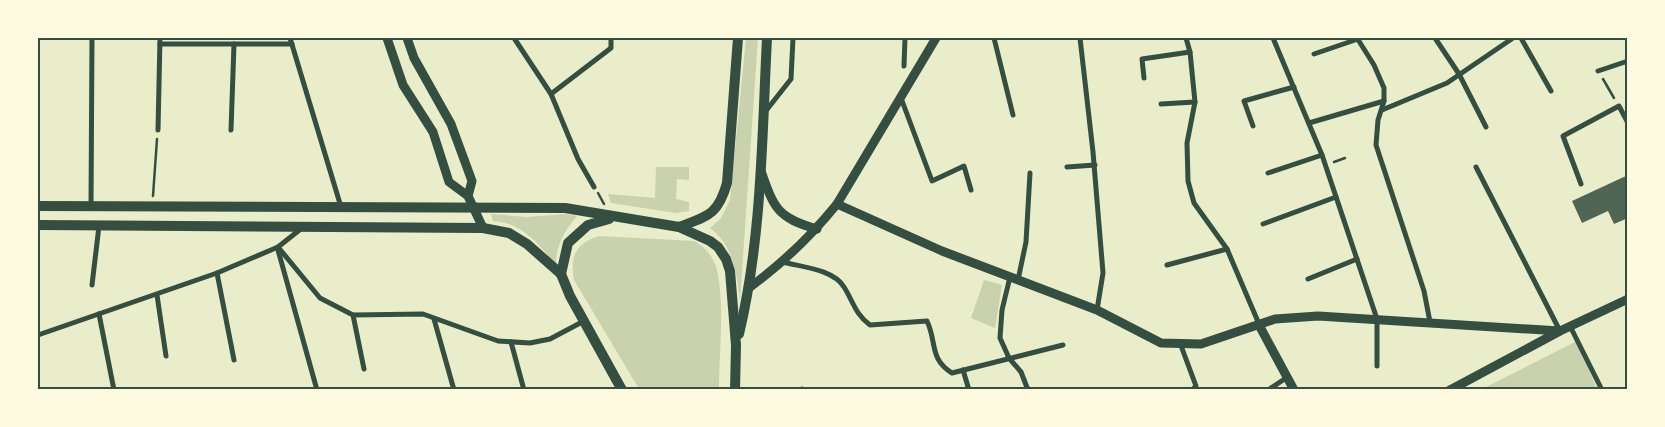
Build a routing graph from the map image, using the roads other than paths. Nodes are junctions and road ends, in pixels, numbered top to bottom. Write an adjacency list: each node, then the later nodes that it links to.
1 (92, 38): 61 (street)
2 (160, 38): 21 (street)
3 (290, 38): 23 (street)
4 (387, 38): 57 (street)
5 (408, 38): 57 (street)
6 (514, 38): 33 (street)
7 (611, 38): 33 (street)
8 (738, 38): 69 (main road)
9 (766, 38): 39 (main road)
10 (793, 38): 39 (street)
11 (905, 38): 27 (street)
12 (936, 38): 34 (street)
13 (994, 38): 40 (street)
14 (1080, 38): 48 (street)
15 (1186, 38): 24 (street)
16 (1273, 38): 31 (street)
17 (1358, 38): 25 (street); 35 (street)
18 (1435, 38): 29 (street)
19 (1512, 38): 29 (street)
20 (1521, 38): 32 (street)
21 (160, 44): 22 (street); 45 (street)
22 (234, 44): 23 (street); 46 (street)
23 (292, 44): 62 (street)
24 (1190, 52): 30 (street); 36 (street)
25 (1314, 54)
26 (1628, 61): 28 (street)
27 (904, 66)
28 (1598, 71)
29 (1459, 74): 38 (street); 44 (street)
30 (1144, 78)
31 (1294, 87): 41 (street); 43 (street)
32 (1551, 91)
33 (551, 94): 55 (street)
34 (901, 98): 56 (street); 59 (street)
35 (1384, 101): 38 (street); 41 (street)
36 (1195, 102): 37 (street); 73 (street)
37 (1161, 104)
38 (1382, 110): 91 (street)
39 (763, 115): 51 (main road)
40 (1013, 115)
41 (1309, 123): 47 (street)
42 (1628, 123): 54 (street)
43 (1254, 126)
44 (1486, 127)
45 (158, 130)
46 (231, 130)
47 (1322, 155): 52 (street); 58 (street)
48 (1094, 165): 49 (street); 85 (street)
49 (1067, 167)
50 (1476, 167): 94 (street)
51 (761, 169): 71 (street); 82 (main road)
52 (1268, 172)
53 (1030, 174): 79 (street)
54 (1581, 184)
55 (594, 187)
56 (971, 190)
57 (468, 196): 63 (street)
58 (1336, 197): 65 (street); 74 (street)
59 (837, 204): 71 (street); 79 (street)
60 (38, 206): 61 (main road)
61 (91, 206): 62 (main road)
62 (342, 207): 63 (main road)
63 (474, 208): 64 (main road); 70 (street)
64 (612, 218): 69 (main road); 78 (main road)
65 (1263, 224)
66 (38, 225): 67 (main road)
67 (99, 226): 68 (main road); 81 (street)
68 (303, 227): 70 (main road); 72 (street)
69 (679, 227): 98 (main road)
70 (483, 228): 78 (main road)
71 (816, 229): 75 (street)
72 (278, 247): 77 (street); 87 (street); 109 (street)
73 (1227, 249): 76 (street); 92 (street)
74 (1357, 259): 80 (street); 89 (street)
75 (783, 262): 82 (street); 105 (street)
76 (1167, 265)
77 (217, 273): 83 (street); 102 (street)
78 (561, 274): 90 (main road)
79 (1014, 278): 85 (street); 101 (street)
80 (1308, 279)
81 (92, 285)
82 (750, 287): 98 (main road)
83 (157, 295): 86 (street); 100 (street)
84 (1628, 299): 93 (street)
85 (1097, 310): 97 (street)
86 (99, 314): 95 (street); 108 (street)
87 (353, 315): 88 (street); 104 (street)
88 (434, 319): 96 (street); 110 (street)
89 (1377, 319): 91 (street); 92 (street); 103 (street)
90 (584, 321): 96 (street); 112 (main road)
91 (1430, 322): 94 (street)
92 (1259, 325): 97 (street); 106 (street)
93 (1570, 326): 94 (street); 119 (street)
94 (1560, 331): 107 (street)
95 (38, 335)
96 (511, 342): 111 (street)
97 (1180, 344): 116 (street)
98 (736, 345): 113 (main road)
99 (1062, 345): 101 (street)
100 (166, 356)
101 (1009, 358): 105 (street); 115 (street)
102 (234, 360)
103 (1377, 366)
104 (364, 369)
105 (963, 370): 114 (street)
106 (1286, 378): 117 (street); 118 (street)
107 (1454, 388)
108 (114, 390)
109 (317, 390)
110 (454, 390)
111 (524, 390)
112 (622, 390)
113 (735, 390)
114 (969, 390)
115 (1028, 390)
116 (1192, 390)
117 (1268, 390)
118 (1294, 390)
119 (1602, 390)

